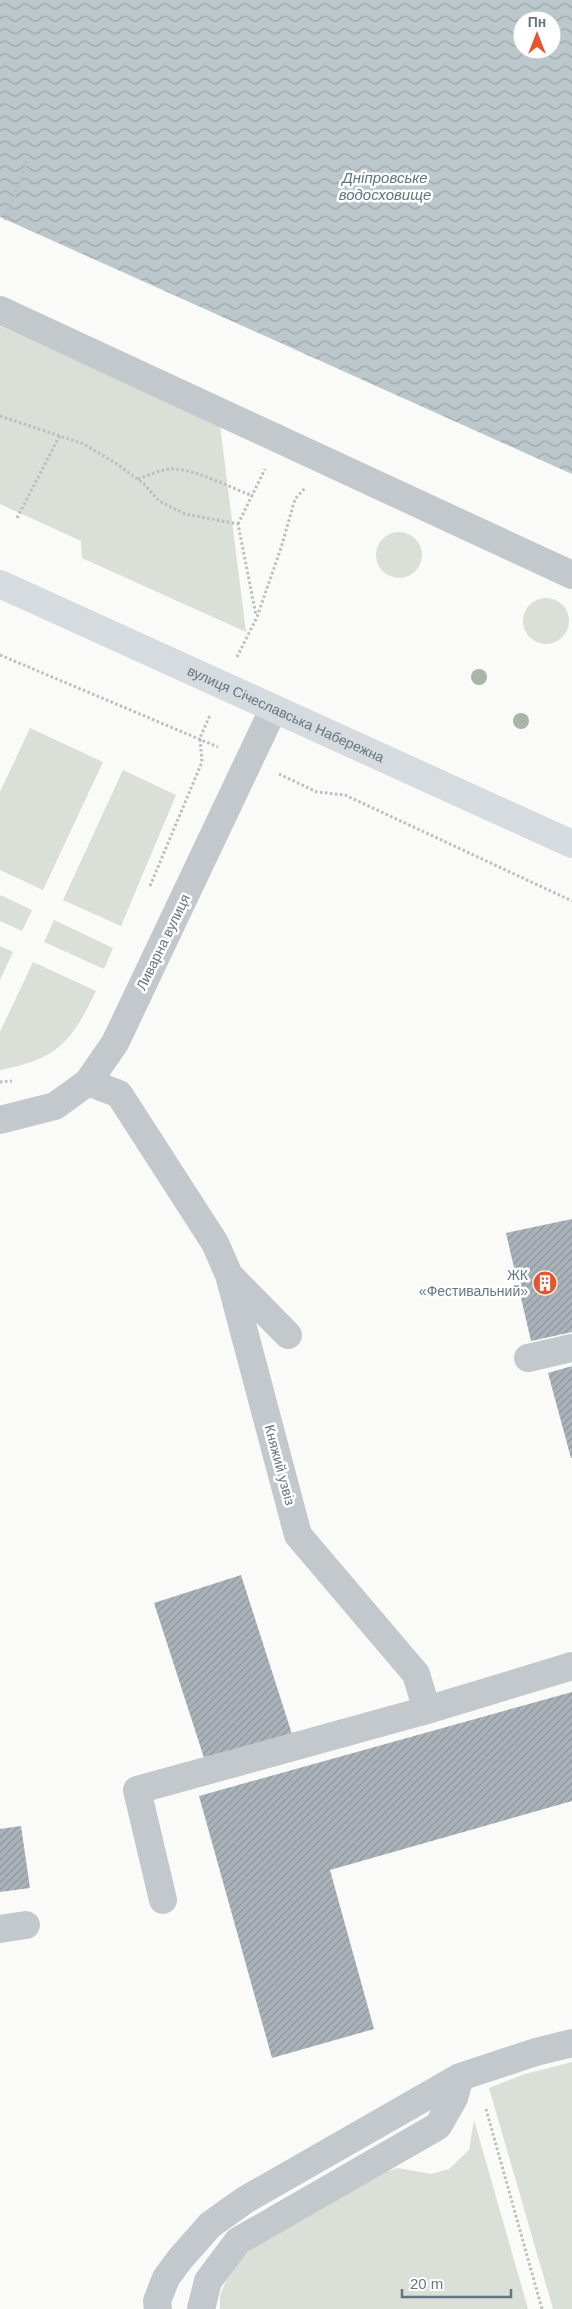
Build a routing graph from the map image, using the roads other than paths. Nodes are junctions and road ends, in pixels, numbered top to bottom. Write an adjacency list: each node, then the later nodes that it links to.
1 (0, 310): 2 (street)
2 (572, 575)
3 (0, 584): 4 (main road, вулиця Січеславська Набережна)
4 (273, 710): 5 (main road, вулиця Січеславська Набережна); 6 (street, Ливарна вулиця)
5 (572, 844)
6 (88, 1082): 7 (street, Ливарна вулиця); 8 (street, Княжий узвіз)
7 (0, 1120)
8 (229, 1275): 9 (street); 13 (street, Княжий узвіз)
9 (288, 1335)
10 (572, 1348): 11 (street)
11 (528, 1358)
12 (572, 1666): 13 (street)
13 (428, 1710): 14 (street)
14 (163, 1900)
15 (26, 1924): 16 (street)
16 (0, 1929)
17 (572, 2043): 18 (street)
18 (468, 2075): 19 (street); 20 (street)
19 (158, 2309)
20 (202, 2309)

